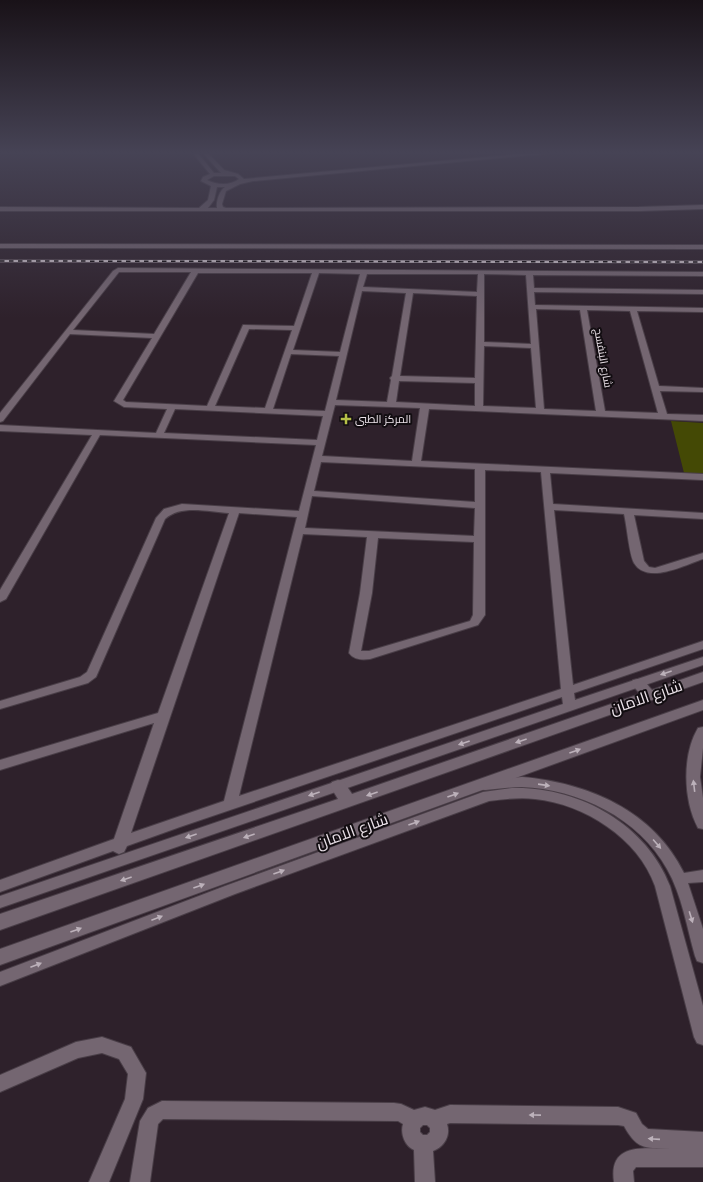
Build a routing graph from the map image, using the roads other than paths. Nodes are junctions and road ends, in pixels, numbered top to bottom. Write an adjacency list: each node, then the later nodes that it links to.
1 (205, 207): 5 (street)
2 (220, 207): 6 (street)
3 (703, 209): 8 (street)
4 (0, 210): 7 (street)
5 (200, 210): 6 (street); 7 (street)
6 (225, 210): 8 (street)
7 (173, 211): 8 (street)
8 (287, 211)
9 (0, 247): 10 (street)
10 (703, 249)
11 (196, 270): 12 (street); 27 (street); 28 (street)
12 (316, 271): 13 (street); 26 (street)
13 (364, 271): 14 (street); 17 (street)
14 (480, 272): 15 (street); 21 (street)
15 (529, 272): 16 (street); 18 (street)
16 (703, 274)
17 (360, 289): 19 (street); 32 (street)
18 (530, 290): 20 (street); 22 (street)
19 (410, 291): 21 (street); 33 (street)
20 (703, 292)
21 (480, 294): 29 (street)
22 (532, 307): 23 (street); 30 (street)
23 (583, 308): 24 (street); 45 (street, شارع البنفسج)
24 (634, 309): 25 (street); 35 (street)
25 (703, 310)
26 (296, 328): 31 (street); 41 (street)
27 (68, 332): 28 (street); 49 (street)
28 (157, 336): 39 (street)
29 (480, 344): 30 (street); 34 (street)
30 (535, 346): 43 (street)
31 (288, 352): 32 (street); 44 (street)
32 (343, 354): 37 (street)
33 (394, 378): 34 (street); 38 (street)
34 (479, 381): 42 (street)
35 (656, 388): 36 (street); 47 (street)
36 (703, 390)
37 (331, 402): 38 (street); 46 (street)
38 (391, 404): 40 (street)
39 (172, 406): 41 (street); 52 (street)
40 (425, 406): 42 (street); 55 (street)
41 (210, 408): 44 (street)
42 (479, 408): 43 (street)
43 (540, 410): 45 (street)
44 (268, 411): 46 (street)
45 (602, 413): 47 (street)
46 (328, 414): 53 (street)
47 (663, 416): 48 (street)
48 (703, 418)
49 (0, 419)
50 (0, 428): 51 (street)
51 (98, 432): 52 (street); 70 (street)
52 (159, 435): 53 (street)
53 (321, 443): 54 (street)
54 (317, 459): 55 (street); 59 (street)
55 (416, 464): 56 (street)
56 (480, 467): 57 (street); 60 (street)
57 (545, 470): 58 (street); 61 (street)
58 (703, 477)
59 (308, 494): 60 (street); 64 (street)
60 (480, 505): 68 (street)
61 (549, 507): 63 (street); 76 (street)
62 (235, 510): 64 (street); 79 (street); 81 (street)
63 (629, 512): 65 (street); 69 (street)
64 (303, 514): 66 (street)
65 (703, 516)
66 (299, 531): 67 (street); 87 (street)
67 (373, 534): 68 (street); 68 (street)
68 (480, 539)
69 (703, 556)
70 (5, 581): 71 (street)
71 (0, 599)
72 (703, 645): 76 (street)
73 (703, 661): 75 (street, one-way to 75)
74 (703, 677): 77 (street, شارع الامان)
75 (638, 683): 77 (street); 80 (street)
76 (567, 691): 80 (street); 87 (street)
77 (650, 696): 86 (street, شارع الامان, one-way to 86)
78 (703, 704): 85 (street, شارع الامان, one-way to 78)
79 (0, 705)
80 (570, 706): 84 (street, one-way to 84)
81 (163, 716): 83 (street); 89 (street)
82 (703, 731): 88 (street, one-way to 82)
83 (0, 765)
84 (338, 786): 86 (street); 90 (street, one-way to 90)
85 (477, 786): 92 (street, one-way to 92); 97 (street, شارع الامان, one-way to 85)
86 (348, 802): 95 (street, شارع الامان, one-way to 95)
87 (230, 805): 89 (street)
88 (703, 824)
89 (120, 844): 90 (street); 93 (street)
90 (116, 861): 94 (street)
91 (703, 876): 92 (street)
92 (679, 880): 96 (street, one-way to 96)
93 (0, 886)
94 (0, 902)
95 (0, 922)
96 (703, 956)
97 (0, 957)
98 (0, 979): 99 (street, one-way to 99)
99 (703, 1037)
100 (0, 1084): 106 (street)
101 (413, 1120): 102 (street); 104 (street); 107 (street)
102 (436, 1121): 103 (street, one-way to 102); 104 (street)
103 (703, 1141)
104 (424, 1144): 108 (street)
105 (703, 1158): 109 (street)
106 (99, 1182)
107 (140, 1182)
108 (425, 1182)
109 (624, 1182)

